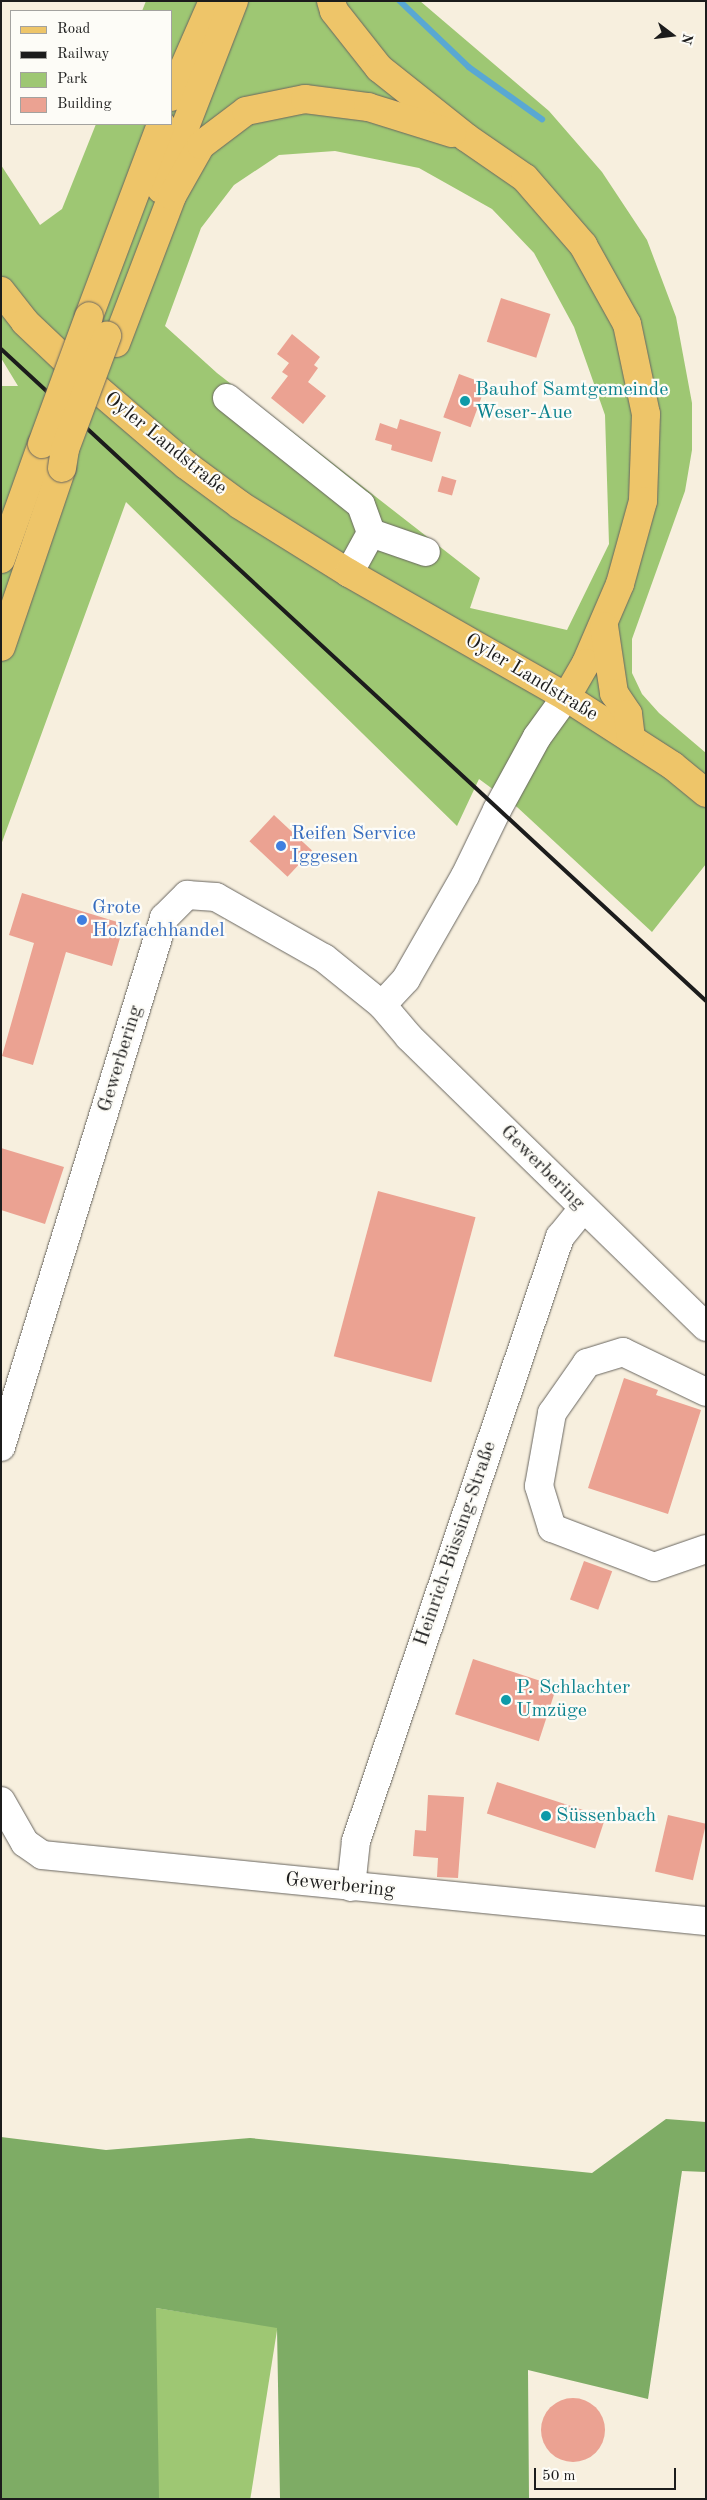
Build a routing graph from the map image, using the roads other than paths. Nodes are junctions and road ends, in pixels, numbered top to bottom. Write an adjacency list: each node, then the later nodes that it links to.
1 (200, 1): 5 (main road)
2 (213, 1): 5 (main road)
3 (234, 1): 10 (main road)
4 (331, 1): 8 (main road)
5 (186, 58): 6 (main road)
6 (172, 94)
7 (161, 125): 14 (main road, bridge)
8 (468, 138): 10 (main road); 16 (main road)
9 (1, 291): 15 (main road, Oyler Landstraße)
10 (112, 340): 17 (main road, bridge)
11 (227, 398): 12 (street)
12 (371, 533): 13 (street); 15 (street)
13 (426, 552)
14 (1, 558)
15 (349, 573): 18 (main road, Oyler Landstraße)
16 (604, 624): 18 (main road); 19 (main road)
17 (1, 647)
18 (566, 697): 19 (main road, Oyler Landstraße); 21 (street)
19 (631, 739): 20 (main road, Oyler Landstraße)
20 (706, 793)
21 (382, 1005): 22 (street, Gewerbering); 25 (street, Gewerbering)
22 (583, 1209): 23 (street, Gewerbering); 28 (street, Heinrich-Büssing-Straße)
23 (706, 1327)
24 (706, 1392): 26 (street)
25 (1, 1447)
26 (706, 1549)
27 (1, 1801): 28 (street, Gewerbering)
28 (351, 1887): 29 (street, Gewerbering)
29 (706, 1921)

